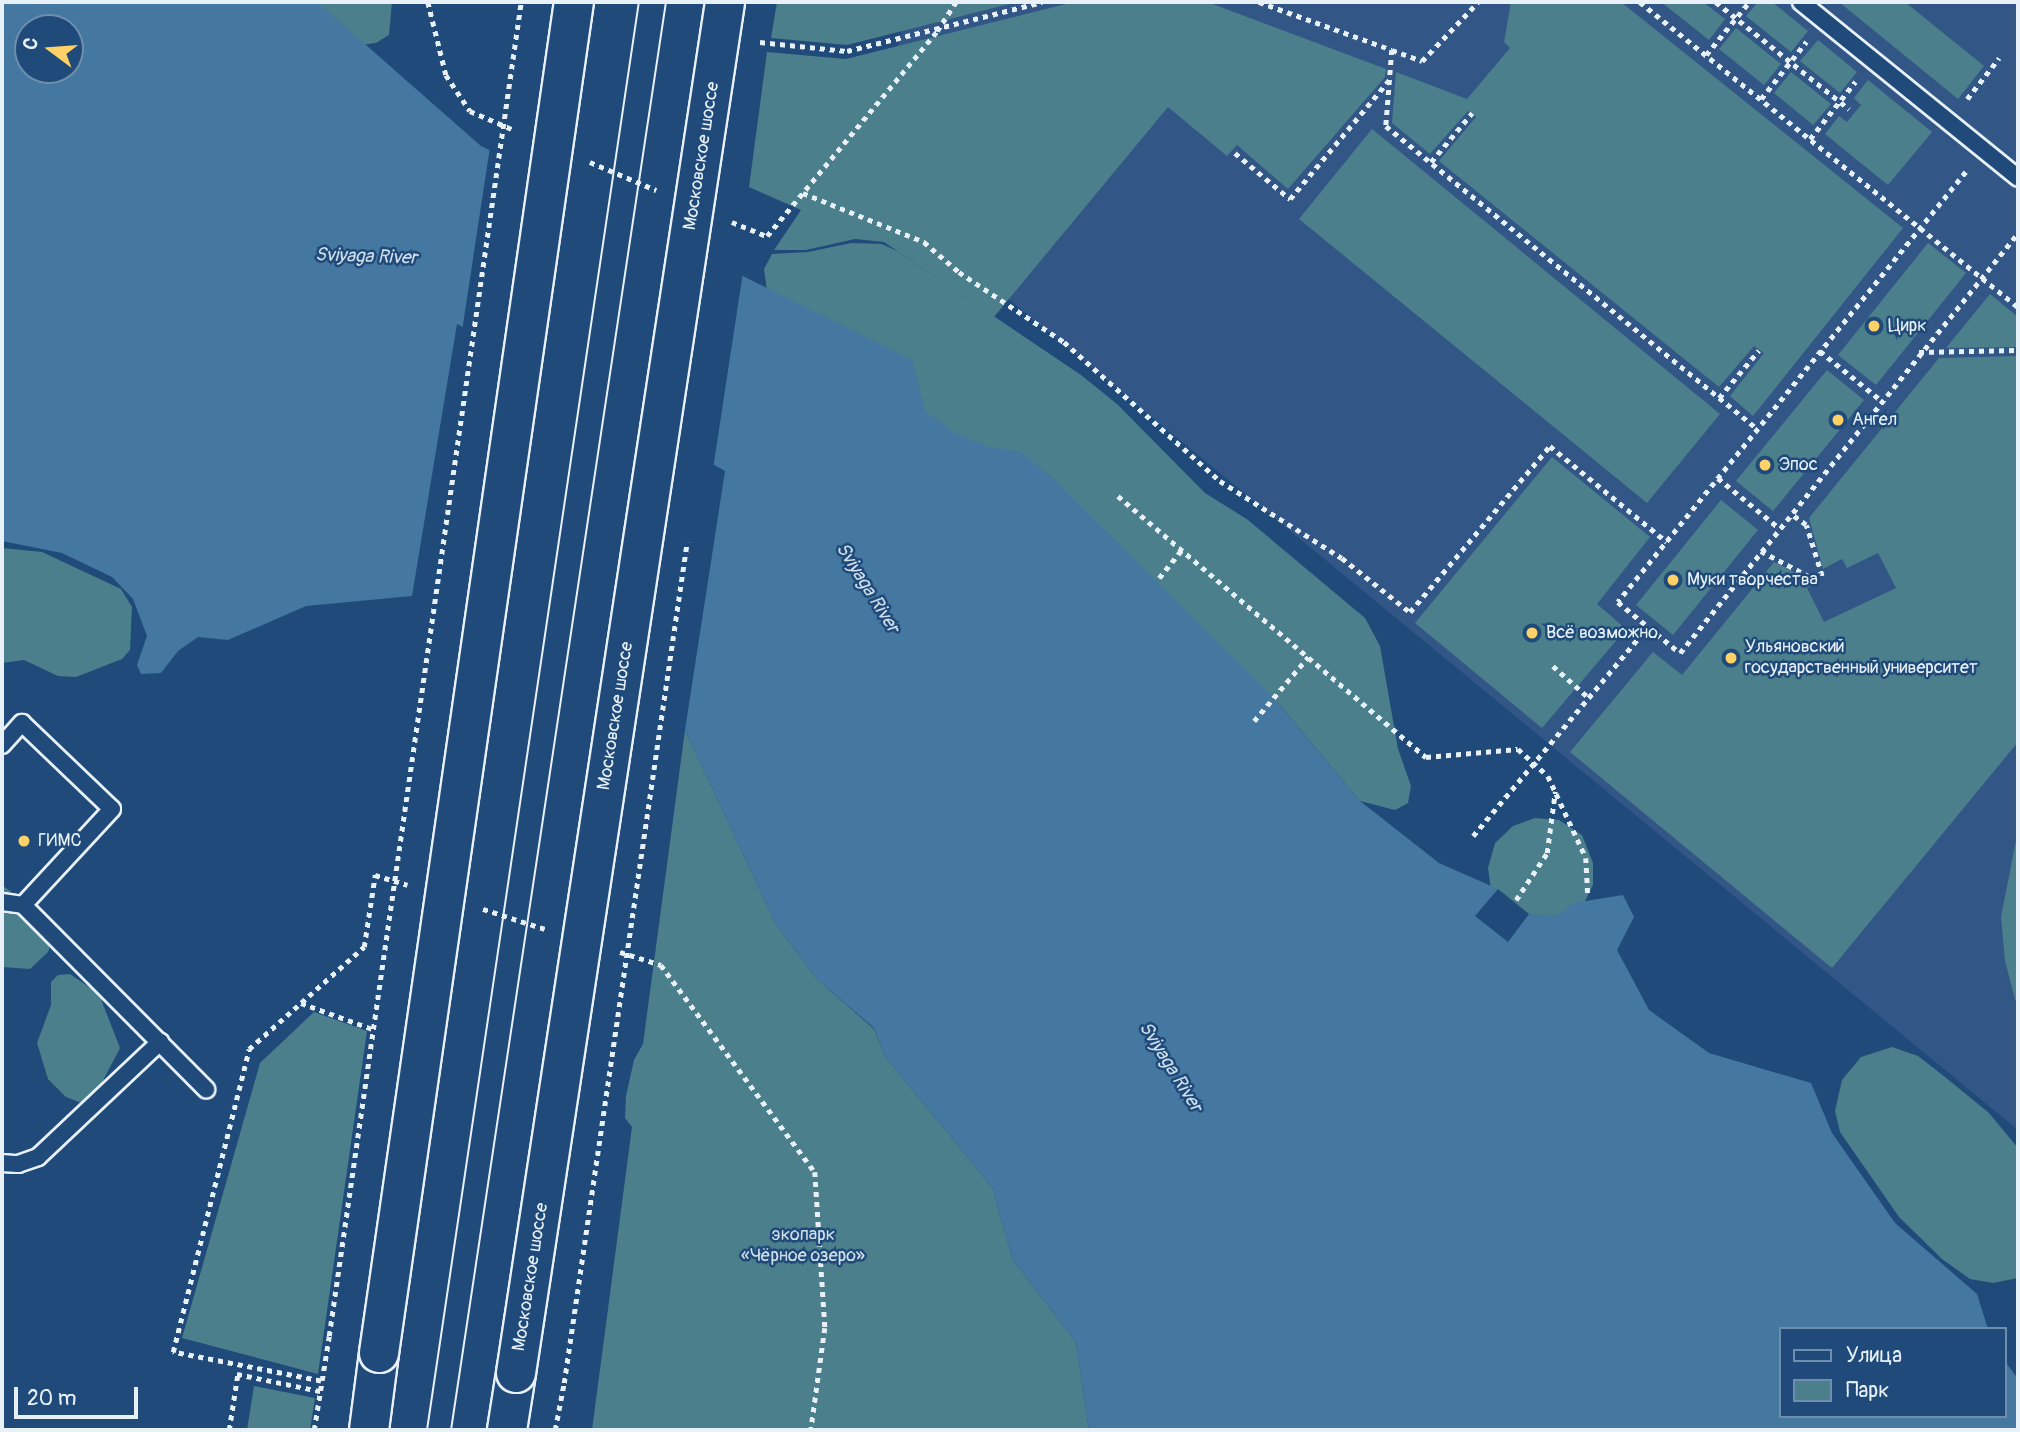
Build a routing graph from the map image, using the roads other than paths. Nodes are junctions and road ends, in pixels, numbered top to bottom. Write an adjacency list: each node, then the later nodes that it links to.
1 (574, 2): 11 (main road, bridge)
2 (725, 2): 12 (main road, Московское шоссе, bridge)
3 (1801, 2): 4 (lane)
4 (2018, 178)
5 (2, 745): 7 (lane)
6 (2, 902): 7 (lane)
7 (23, 905): 8 (lane)
8 (160, 1042): 9 (lane); 10 (lane)
9 (206, 1089)
10 (2, 1163)
11 (369, 1430)
12 (507, 1430)

